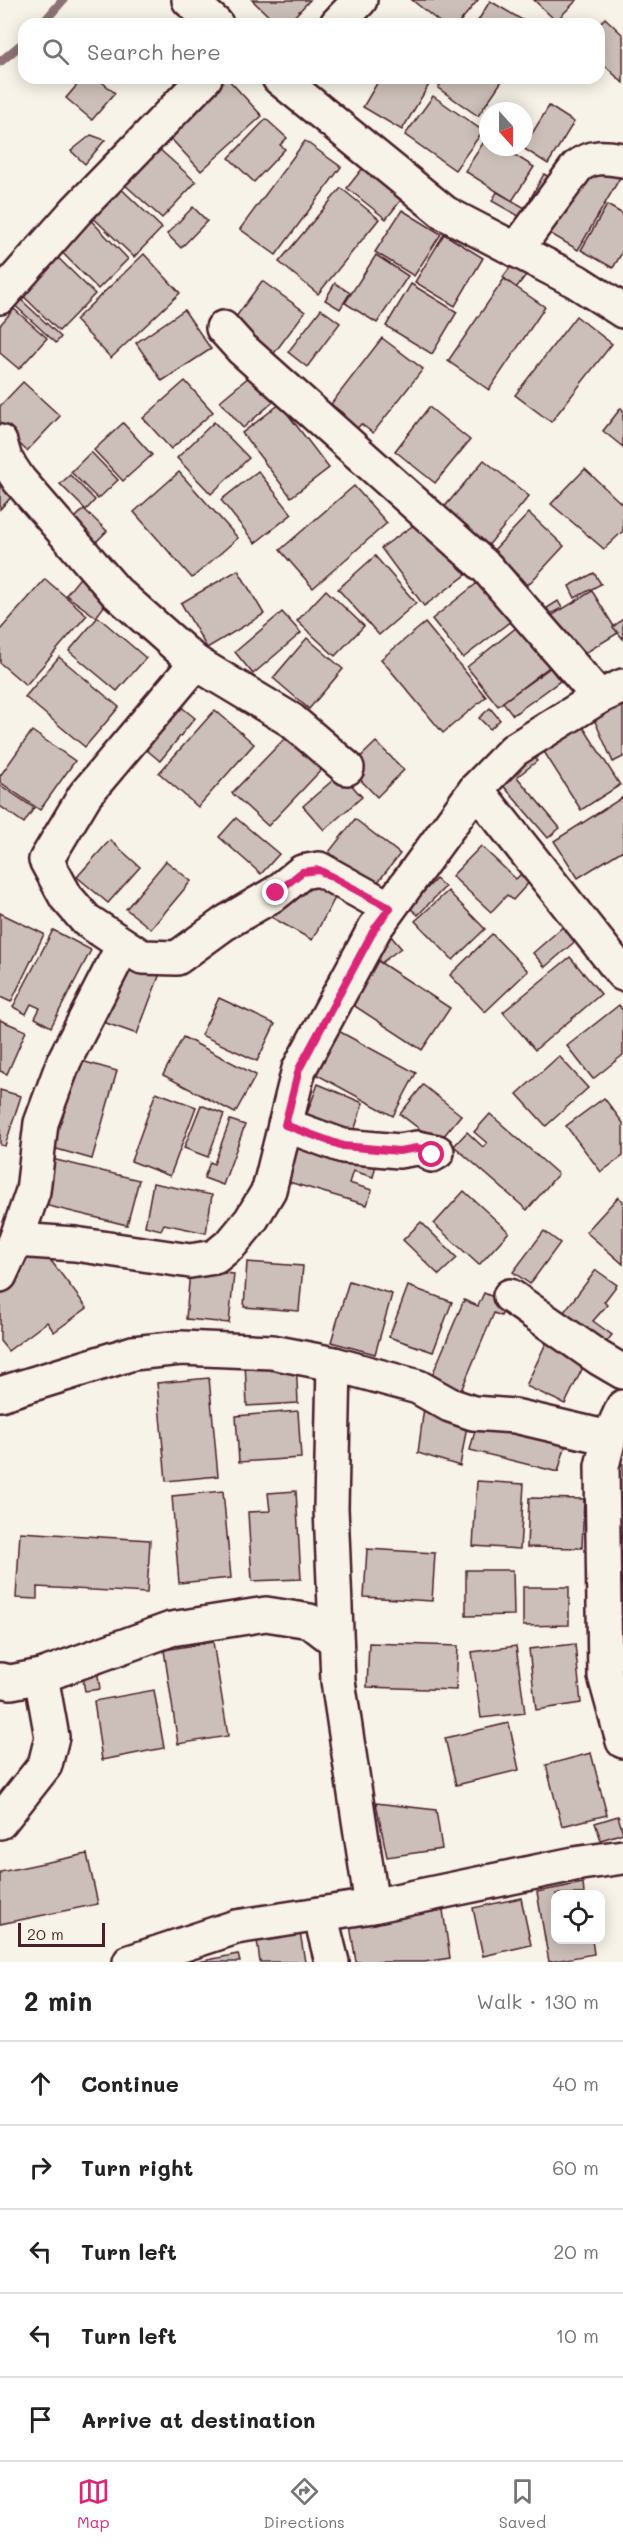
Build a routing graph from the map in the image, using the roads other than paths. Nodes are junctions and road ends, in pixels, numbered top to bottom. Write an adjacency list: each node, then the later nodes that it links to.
1 (189, 0): 3 (street)
2 (360, 0): 4 (street)
3 (209, 18)
4 (343, 18)
5 (199, 84): 9 (street)
6 (288, 84): 8 (street)
7 (623, 160): 8 (street)
8 (516, 250): 10 (street)
9 (0, 297)
10 (623, 312)
11 (223, 328): 14 (street)
12 (2, 453): 13 (street)
13 (196, 663): 15 (street); 18 (street)
14 (611, 692): 16 (street)
15 (347, 768)
16 (476, 789): 17 (street); 19 (street)
17 (390, 908): 18 (street); 20 (street)
18 (123, 946): 22 (street)
19 (623, 975)
20 (285, 1125): 21 (street); 22 (street)
21 (432, 1155)
22 (16, 1240): 23 (street)
23 (0, 1275)
24 (510, 1296): 26 (street)
25 (334, 1364): 27 (street); 29 (street); 30 (street)
26 (623, 1372)
27 (0, 1394)
28 (623, 1407): 29 (street)
29 (609, 1438): 33 (street)
30 (336, 1641): 31 (street); 36 (street)
31 (41, 1676): 32 (street); 34 (street)
32 (0, 1680)
33 (623, 1741)
34 (0, 1822)
35 (623, 1857): 36 (street)
36 (372, 1906): 37 (street)
37 (320, 1914): 38 (street); 39 (street)
38 (130, 1962)
39 (332, 1962)

